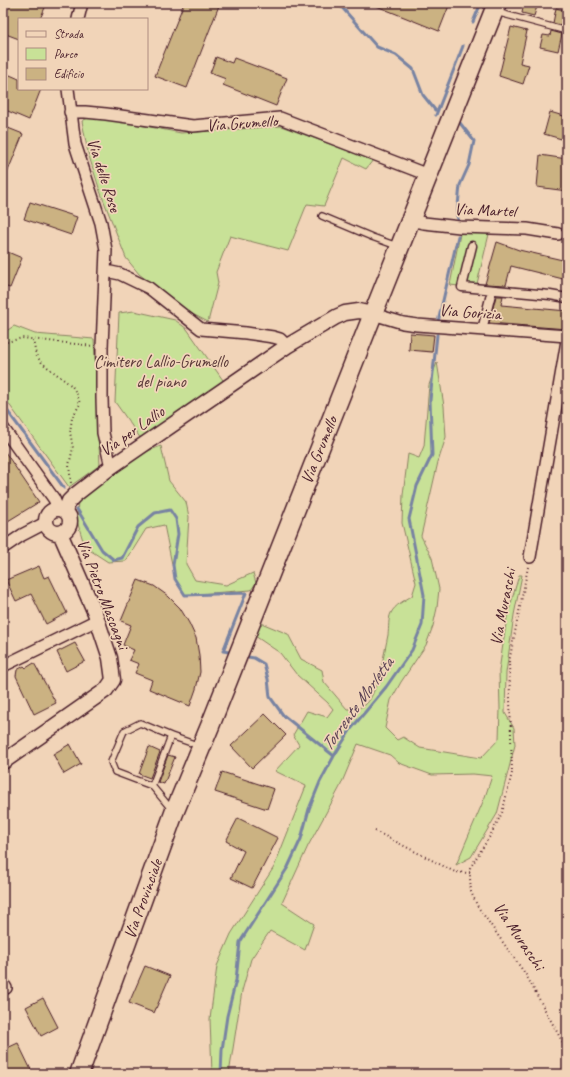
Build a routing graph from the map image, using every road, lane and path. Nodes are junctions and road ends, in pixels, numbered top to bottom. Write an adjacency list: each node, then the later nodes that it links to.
1 (82, 3): 3 (street)
2 (496, 7): 4 (lane); 7 (main road, Via Grumello)
3 (78, 18)
4 (567, 31)
5 (68, 90): 6 (street, Via delle Rose)
6 (70, 112): 7 (street, Via Grumello); 13 (street, Via delle Rose)
7 (428, 175): 9 (main road, Via Grumello)
8 (322, 216): 12 (lane)
9 (410, 220): 10 (street, Via Martel); 12 (main road, Via Grumello)
10 (558, 234)
11 (472, 246): 14 (street)
12 (400, 247): 16 (main road, Via Grumello)
13 (106, 271): 22 (street); 23 (street, Via delle Rose)
14 (492, 290): 15 (street); 17 (street)
15 (567, 298)
16 (373, 314): 17 (street, Via Gorizia); 22 (street, Via per Lallio); 34 (main road, Via Grumello)
17 (482, 330): 18 (street, Via Gorizia)
18 (567, 336)
19 (33, 340): 21 (path); 23 (path); 26 (path)
20 (567, 341): 31 (street, Via Muraschi)
21 (3, 343)
22 (287, 346): 25 (street, Via per Lallio)
23 (102, 347): 25 (street, Via delle Rose)
24 (5, 435): 27 (street)
25 (111, 467): 26 (street, Via per Lallio)
26 (76, 495): 27 (street, Via per Lallio)
27 (61, 510): 28 (street); 29 (street)
28 (47, 522): 29 (street); 30 (street)
29 (60, 533): 32 (street, Via Pietro Mascagni)
30 (3, 548)
31 (530, 557): 41 (path, Via Muraschi)
32 (97, 620): 33 (street); 37 (street, Via Pietro Mascagni)
33 (3, 666)
34 (210, 726): 36 (main road, Via Provinciale)
35 (171, 736): 36 (lane); 38 (lane); 38 (lane)
36 (202, 746): 39 (main road, Via Provinciale)
37 (3, 762)
38 (152, 786): 39 (lane)
39 (174, 813): 43 (main road, Via Provinciale)
40 (375, 831): 41 (path)
41 (470, 873): 42 (path, Via Muraschi)
42 (567, 1060)
43 (79, 1074)

